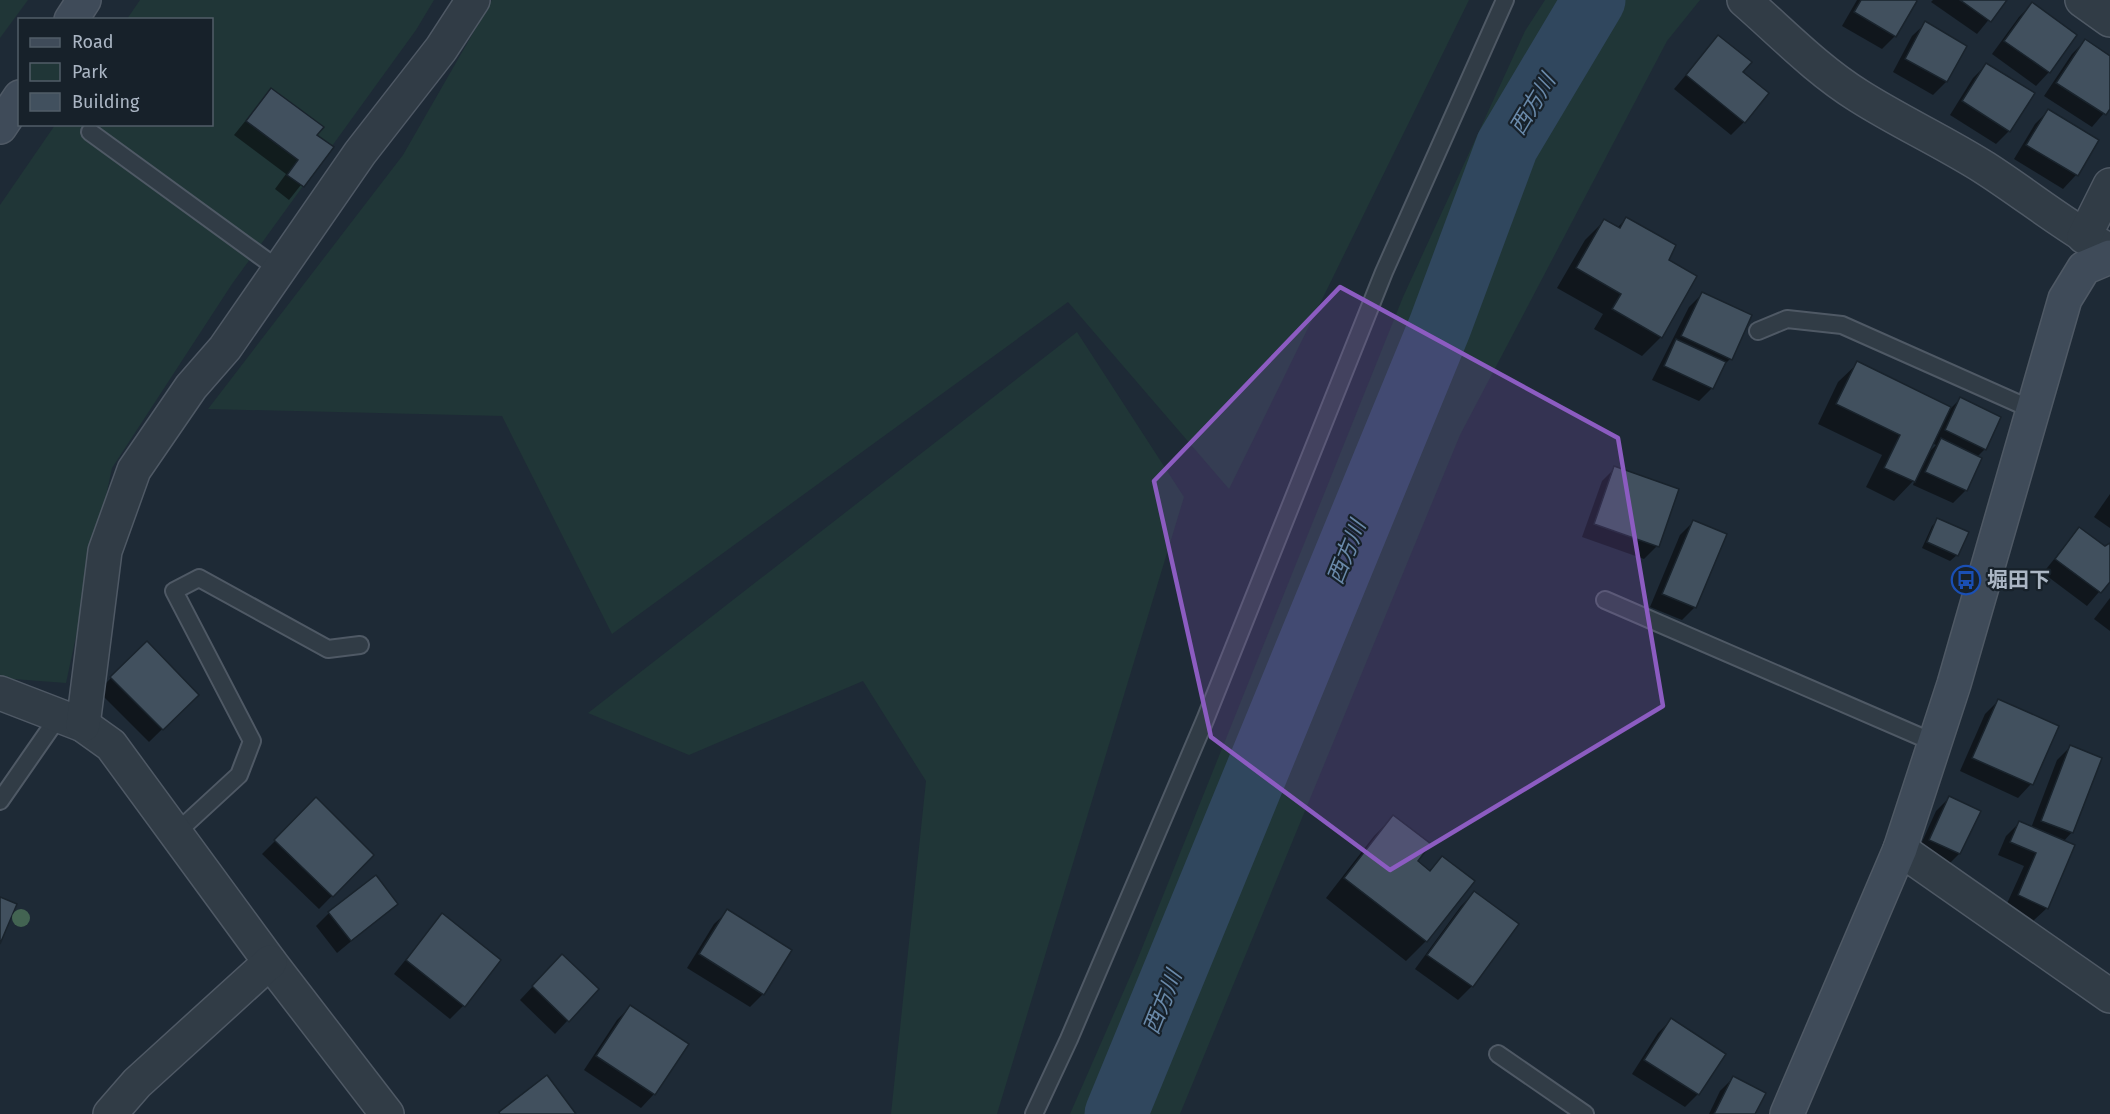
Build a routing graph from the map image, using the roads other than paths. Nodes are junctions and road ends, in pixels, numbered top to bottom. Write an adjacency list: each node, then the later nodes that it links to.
1 (84, 0): 6 (street)
2 (473, 0): 14 (street)
3 (1505, 0): 30 (lane)
4 (1744, 0): 12 (street)
5 (2082, 0): 7 (street)
6 (72, 18)
7 (2110, 20)
8 (18, 101): 9 (street)
9 (0, 127)
10 (90, 132): 14 (lane)
11 (2110, 185): 12 (street)
12 (2097, 244)
13 (2110, 256): 16 (street)
14 (281, 271): 20 (street)
15 (1758, 331): 16 (lane)
16 (2034, 410): 21 (street)
17 (1605, 600): 21 (lane)
18 (360, 645): 23 (lane)
19 (0, 693): 20 (street)
20 (71, 720): 22 (lane); 23 (street)
21 (1935, 743): 24 (street)
22 (0, 801)
23 (176, 833): 25 (street)
24 (1900, 849): 26 (street); 32 (street)
25 (270, 962): 28 (street); 29 (street)
26 (2110, 996)
27 (1498, 1054): 31 (lane)
28 (110, 1114)
29 (387, 1114)
30 (1034, 1114)
31 (1585, 1114)
32 (1787, 1114)

